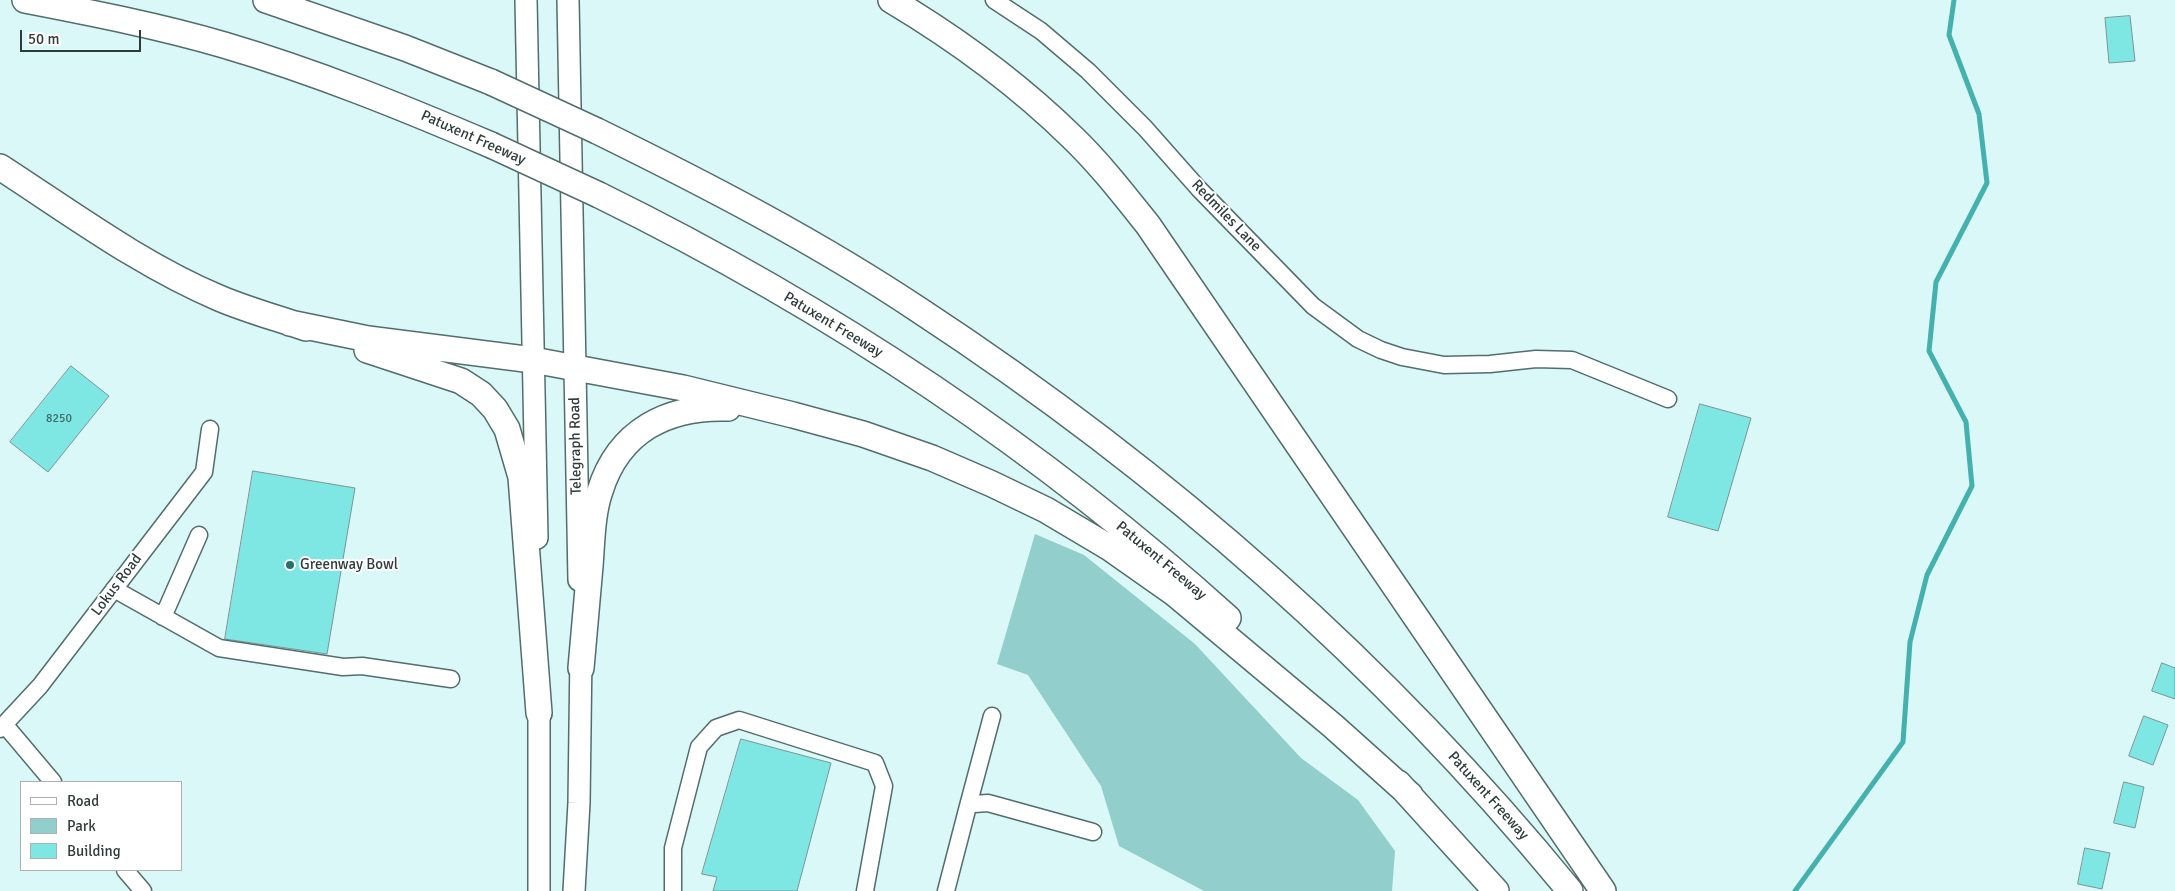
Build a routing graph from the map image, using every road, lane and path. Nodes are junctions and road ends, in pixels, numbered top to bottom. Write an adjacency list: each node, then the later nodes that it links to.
1 (24, 0): 23 (highway, Patuxent Freeway, bridge)
2 (266, 0): 34 (highway, Patuxent Freeway, bridge)
3 (526, 0): 9 (main road)
4 (568, 0): 10 (main road, Telegraph Road)
5 (890, 0): 35 (highway)
6 (994, 0): 11 (street, Redmiles Lane)
7 (0, 167): 8 (highway)
8 (290, 323): 9 (highway); 19 (highway)
9 (533, 360): 10 (highway); 19 (main road)
10 (575, 368): 12 (highway); 17 (main road, Telegraph Road)
11 (1668, 399)
12 (793, 415): 17 (highway); 23 (highway)
13 (210, 429): 15 (street, Lokus Road)
14 (199, 534): 16 (street)
15 (114, 589): 16 (street); 21 (street, Lokus Road)
16 (163, 617): 18 (street)
17 (581, 668): 29 (main road, Telegraph Road)
18 (452, 679)
19 (539, 713): 28 (main road)
20 (992, 716): 24 (street)
21 (2, 726): 22 (street)
22 (52, 781)
23 (1410, 795): 33 (highway, Patuxent Freeway)
24 (968, 806): 25 (street); 32 (street)
25 (1093, 832)
26 (126, 871): 27 (street)
27 (143, 891)
28 (539, 891)
29 (574, 891)
30 (673, 891): 31 (street)
31 (865, 891)
32 (946, 891)
33 (1496, 891)
34 (1570, 891)
35 (1603, 891)

